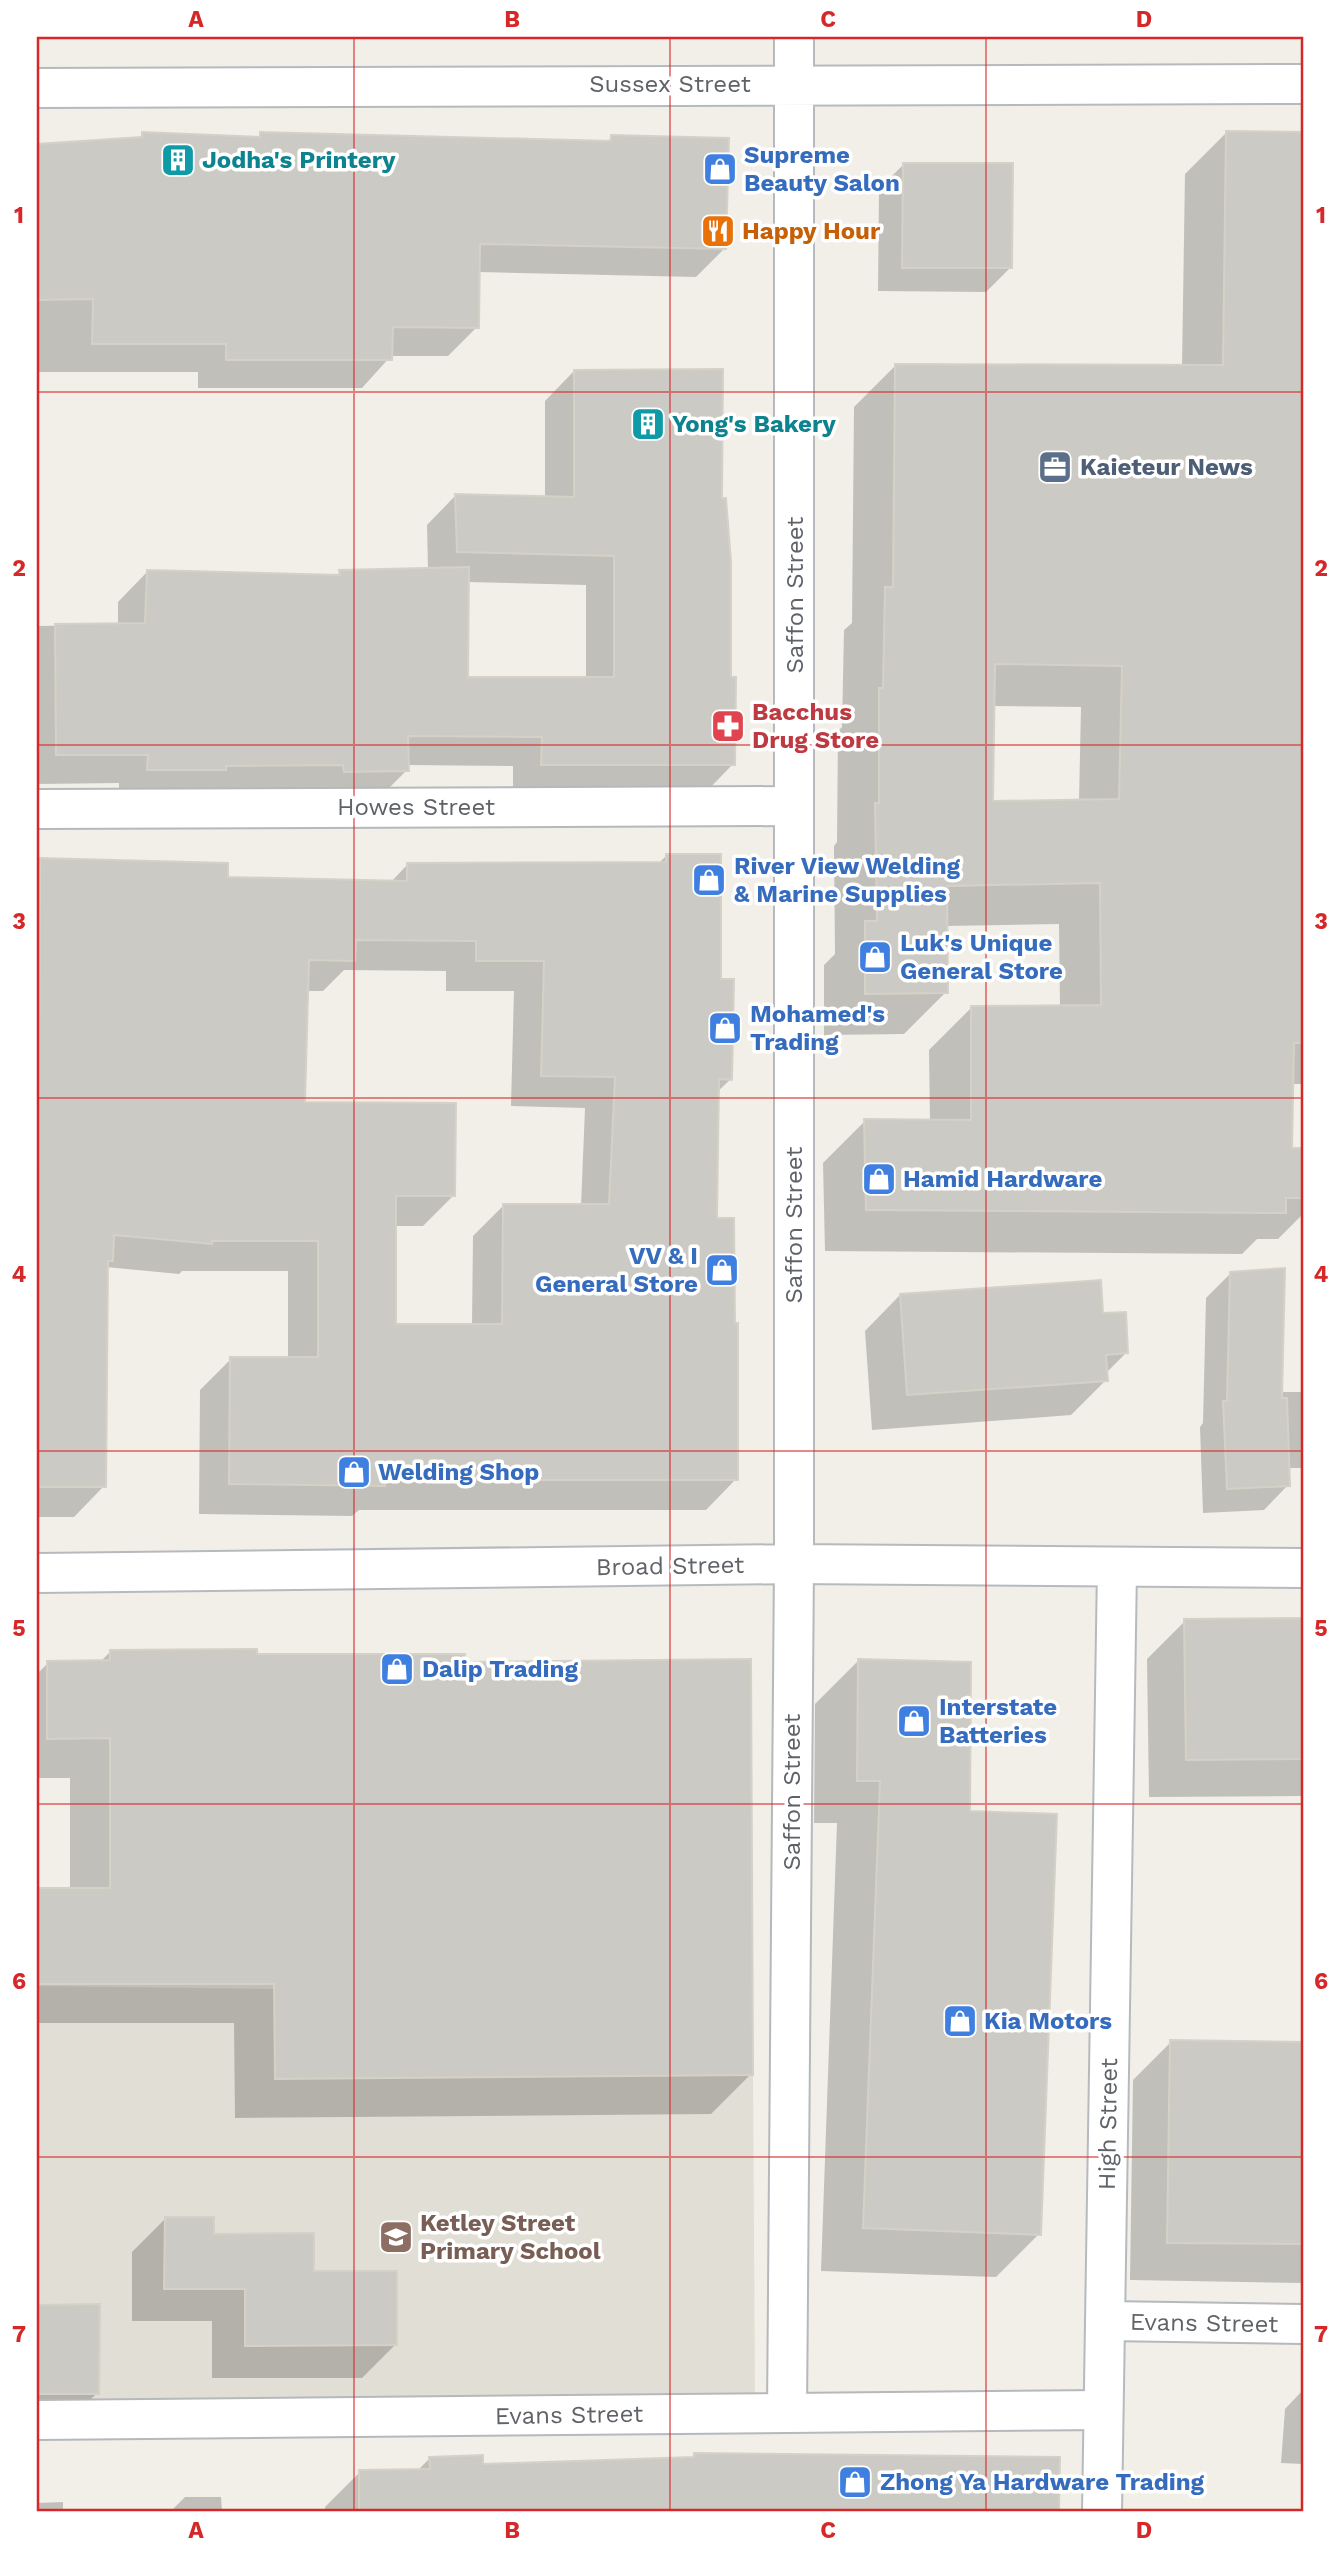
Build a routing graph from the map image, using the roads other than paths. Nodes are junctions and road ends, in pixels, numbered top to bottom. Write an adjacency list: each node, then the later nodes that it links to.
1 (794, 60): 2 (street, Sussex Street); 3 (street, Sussex Street); 4 (street, Saffon Street)
2 (1303, 84)
3 (37, 88)
4 (794, 806): 5 (street, Howes Street); 6 (street, Saffon Street)
5 (37, 809)
6 (794, 1564): 7 (street, Broad Street); 9 (street, Broad Street); 13 (street, Saffon Street)
7 (1117, 1568): 8 (street, Broad Street); 10 (street, High Street)
8 (1303, 1569)
9 (37, 1573)
10 (1105, 2321): 11 (street, Evans Street); 12 (street, High Street)
11 (1303, 2325)
12 (1102, 2410): 13 (street, Evans Street); 15 (street, High Street)
13 (788, 2413): 14 (street, Evans Street)
14 (37, 2420)
15 (1102, 2512)

